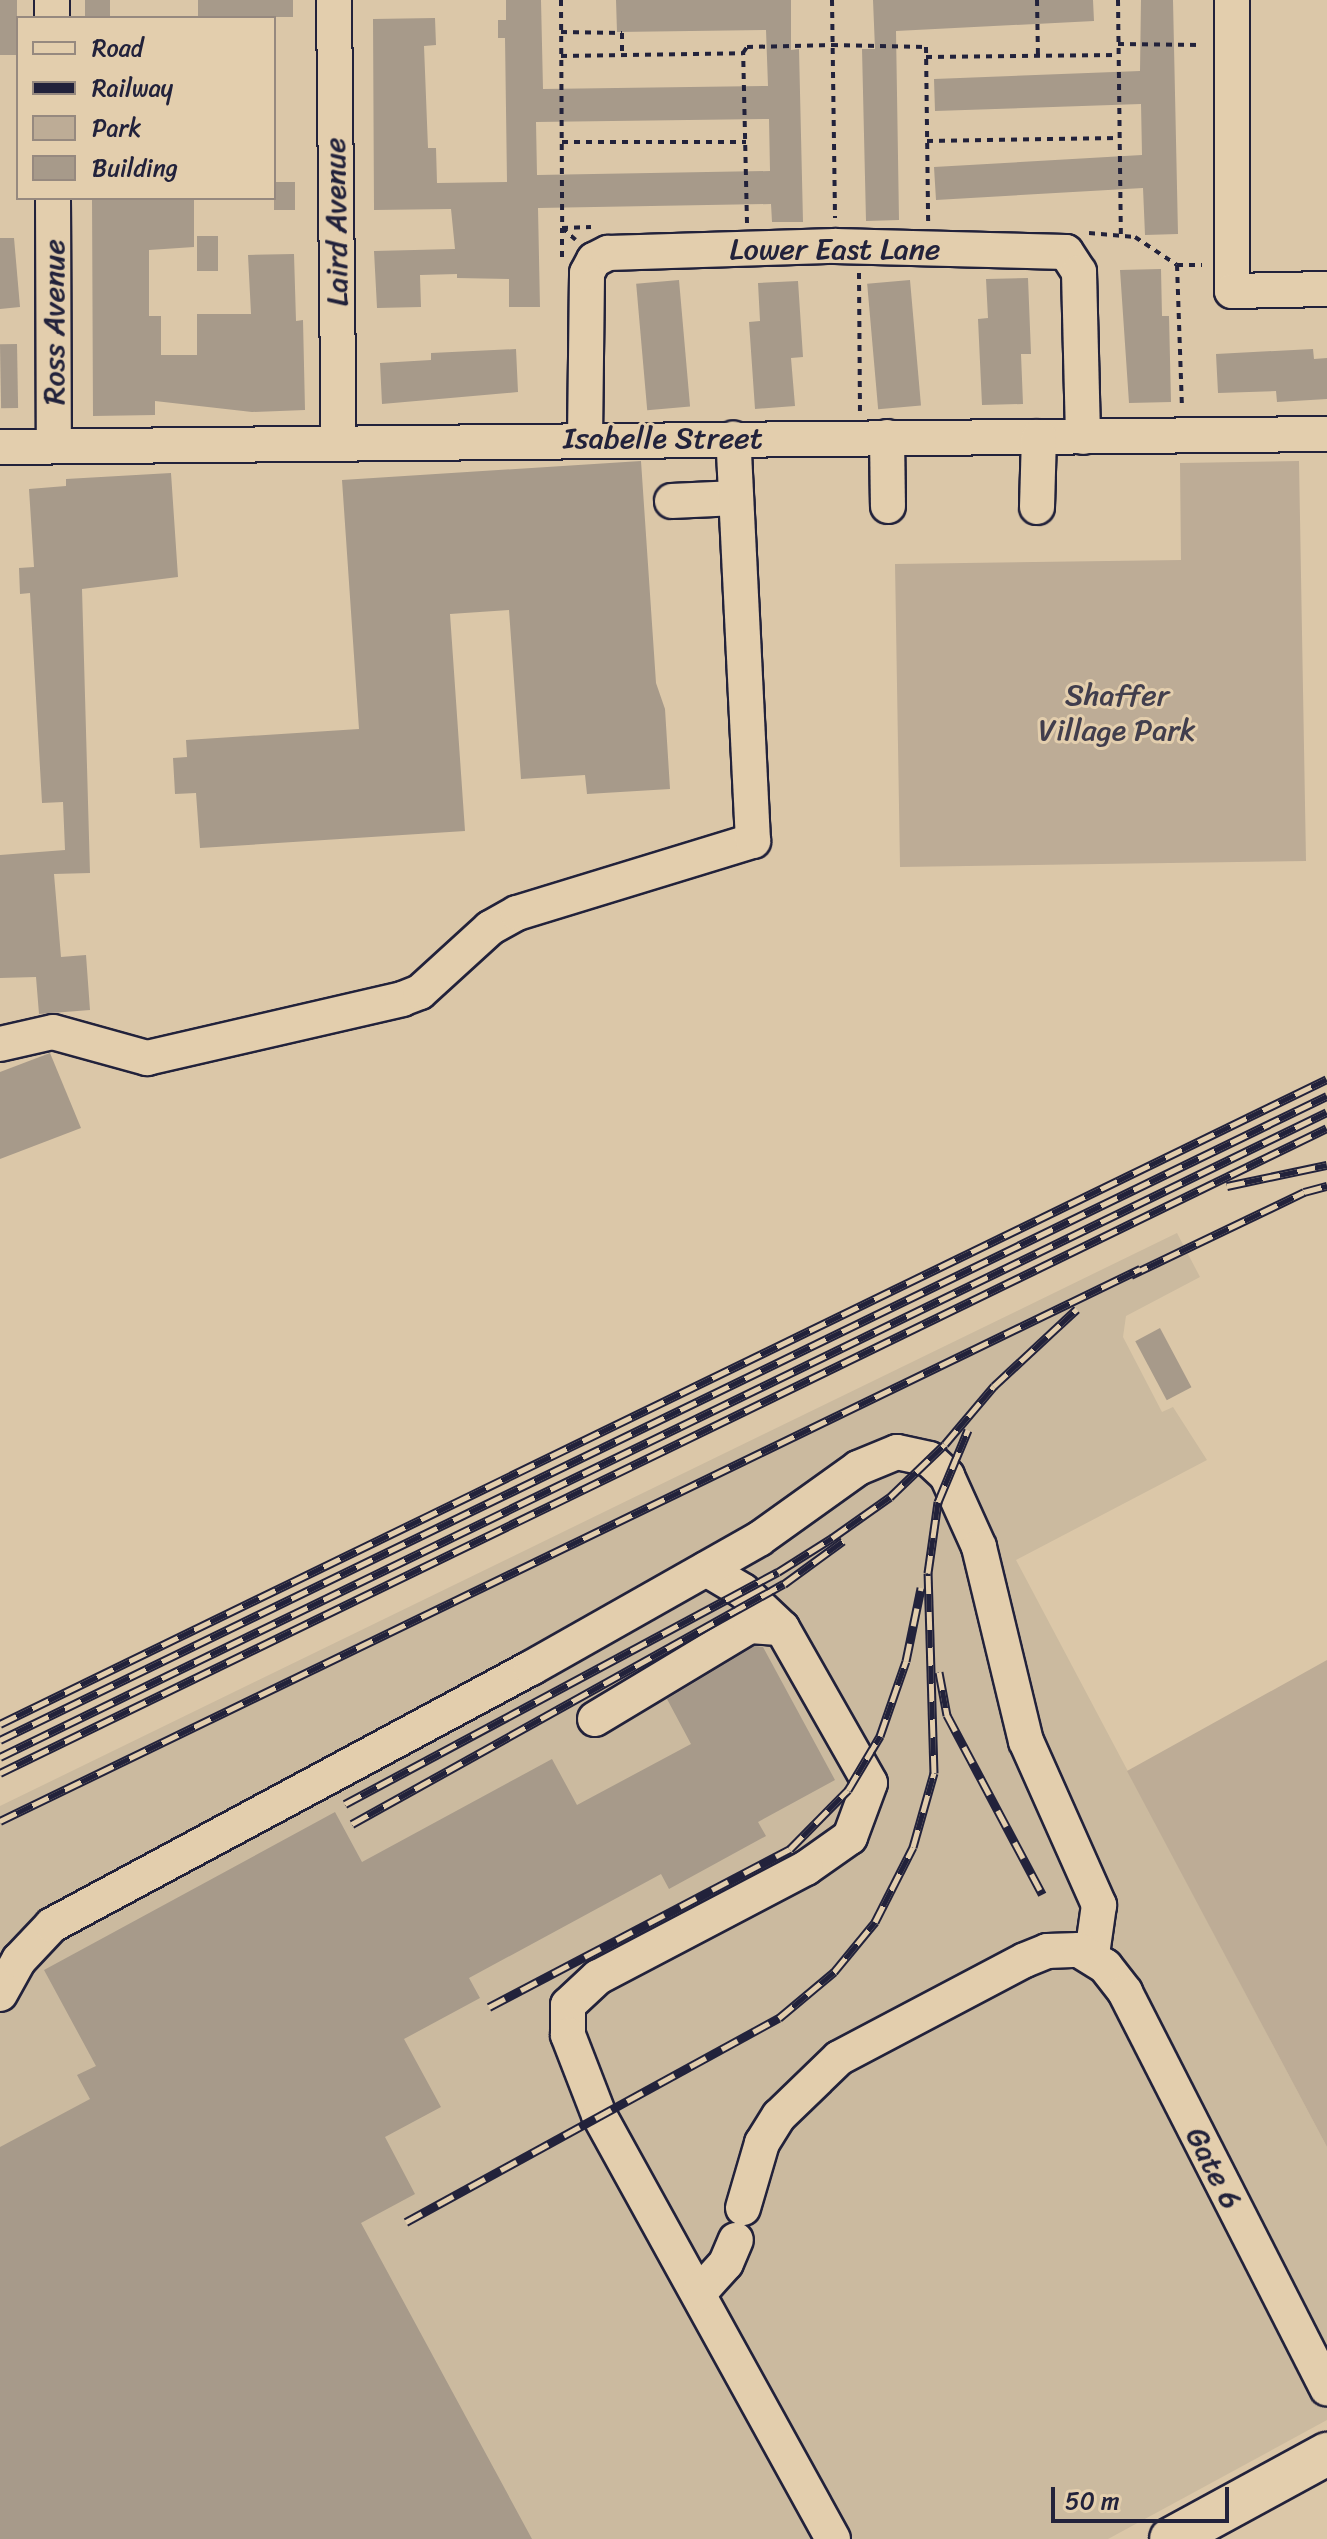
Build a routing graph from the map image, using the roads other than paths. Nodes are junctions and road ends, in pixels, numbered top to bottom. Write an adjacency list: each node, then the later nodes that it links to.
1 (334, 0): 11 (street, Laird Avenue)
2 (1232, 0): 4 (street)
3 (53, 200): 12 (street, Ross Avenue)
4 (1327, 289)
5 (874, 430): 7 (street, Isabelle Street); 9 (street, Isabelle Street); 16 (street)
6 (1327, 434): 8 (street, Isabelle Street)
7 (1039, 437): 8 (street, Isabelle Street); 17 (street)
8 (1083, 437): 10 (street, Lower East Lane)
9 (733, 438): 10 (street, Isabelle Street); 14 (street)
10 (585, 439): 11 (street, Isabelle Street)
11 (339, 443): 12 (street, Isabelle Street)
12 (54, 446): 13 (street, Isabelle Street)
13 (0, 447)
14 (736, 498): 15 (street); 18 (street)
15 (672, 501)
16 (888, 506)
17 (1037, 507)
18 (0, 1044)
19 (706, 1569): 20 (street); 22 (street); 23 (street)
20 (782, 1628): 21 (street); 24 (street)
21 (595, 1719)
22 (1092, 1954): 24 (street); 25 (street, Gate 6)
23 (0, 1994)
24 (699, 2293): 27 (street)
25 (1327, 2388)
26 (1327, 2454): 28 (main road)
27 (833, 2539)
28 (1171, 2539)

